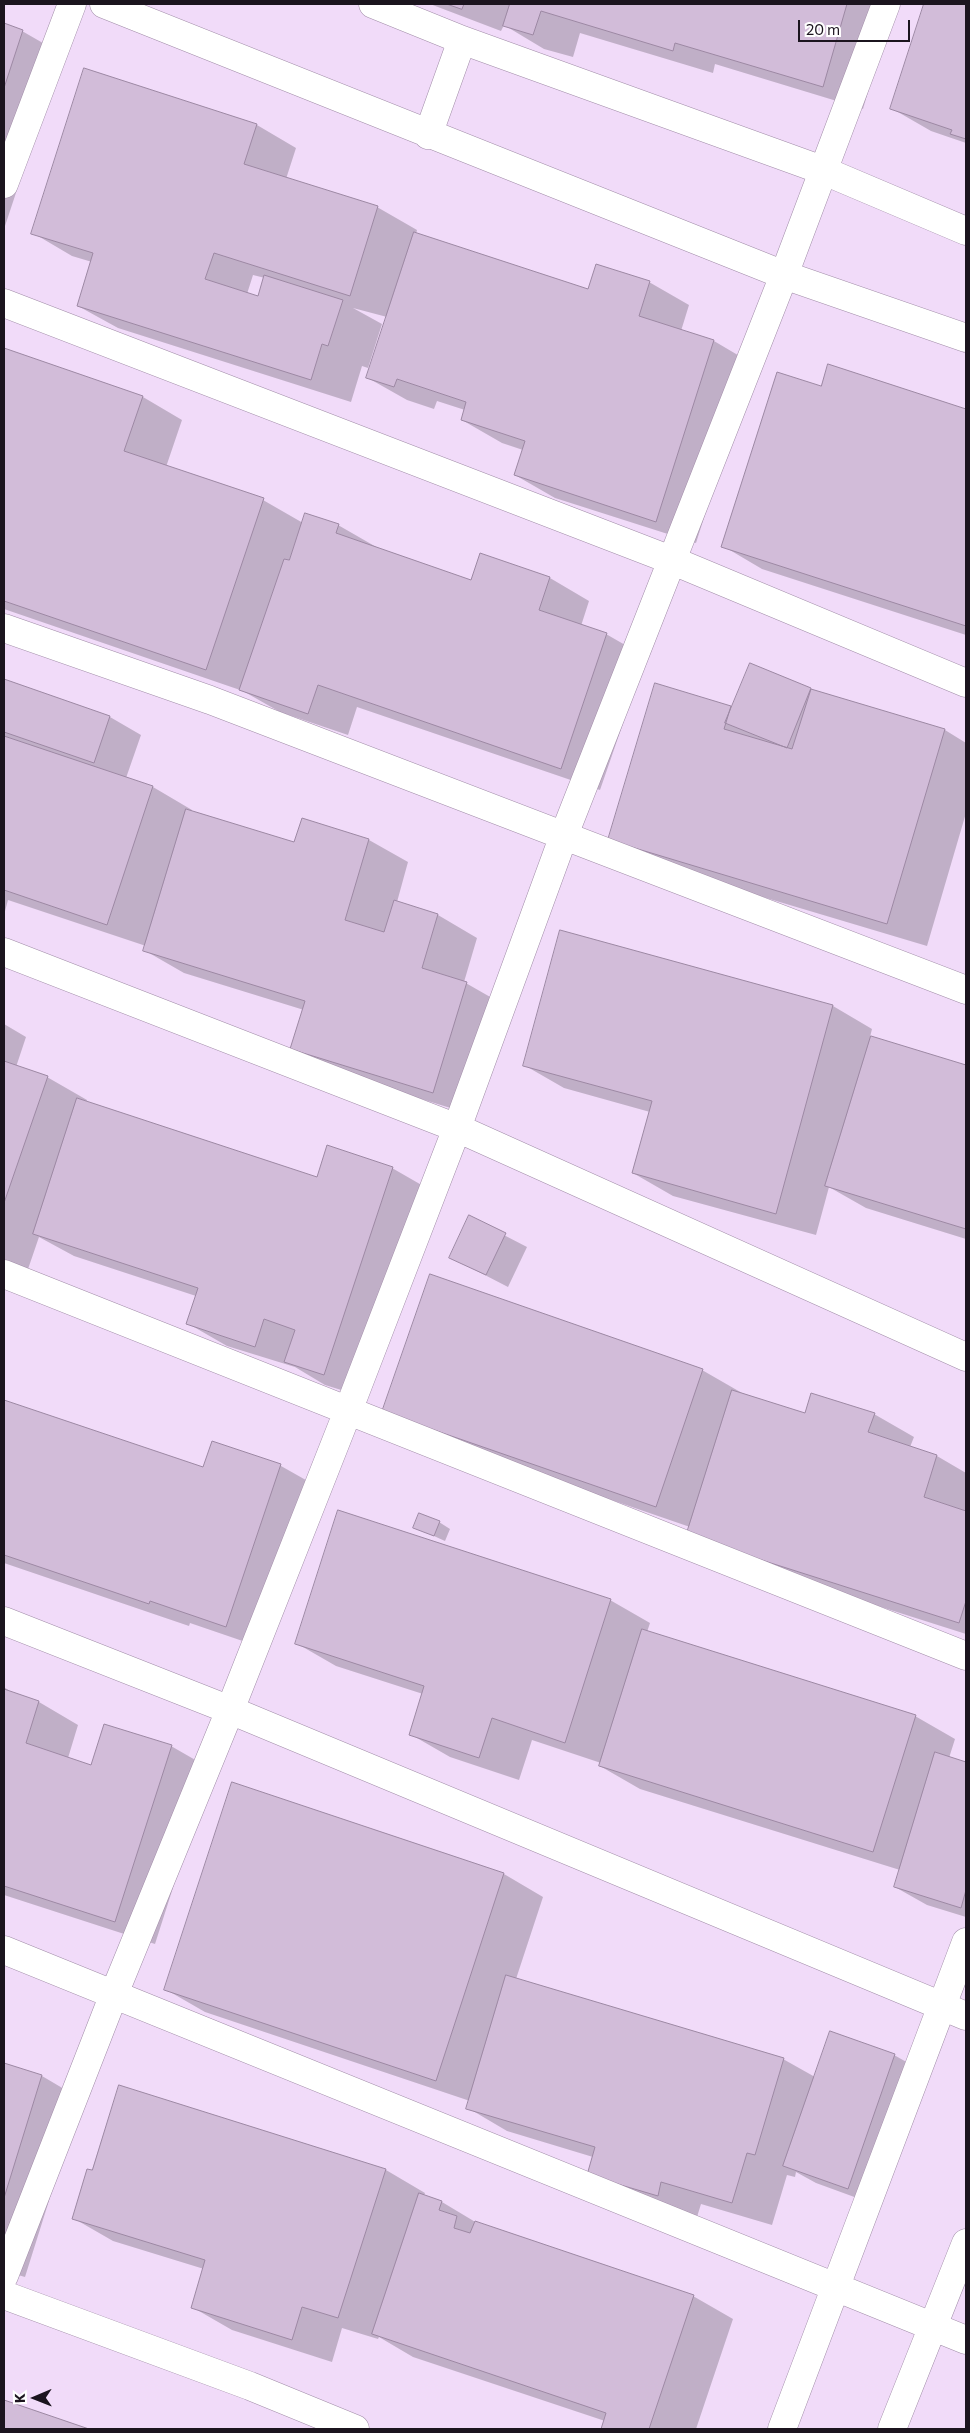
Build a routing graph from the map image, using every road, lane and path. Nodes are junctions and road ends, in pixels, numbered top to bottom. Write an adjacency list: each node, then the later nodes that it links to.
1 (72, 4): 8 (street)
2 (104, 4): 6 (street)
3 (373, 4): 5 (street)
4 (886, 4): 7 (street)
5 (462, 40): 6 (street); 7 (street)
6 (428, 135): 10 (street)
7 (822, 170): 9 (street); 10 (street)
8 (4, 184)
9 (966, 231)
10 (784, 276): 12 (street); 13 (street)
11 (4, 303): 13 (street)
12 (966, 338)
13 (671, 560): 15 (street); 16 (street)
14 (4, 628): 16 (street)
15 (966, 683)
16 (564, 835): 18 (street); 19 (street)
17 (4, 952): 19 (street)
18 (966, 990)
19 (457, 1128): 21 (street); 22 (street)
20 (4, 1274): 22 (street)
21 (966, 1357)
22 (348, 1411): 24 (street); 25 (street)
23 (4, 1621): 25 (street)
24 (966, 1656)
25 (230, 1710): 28 (street); 29 (street)
26 (966, 1942): 29 (street)
27 (4, 1950): 28 (street)
28 (114, 1994): 31 (street); 32 (street)
29 (955, 2012): 32 (street)
30 (966, 2243): 34 (street)
31 (4, 2276)
32 (838, 2286): 34 (street); 37 (street)
33 (4, 2295): 36 (street)
34 (932, 2326): 35 (street); 38 (street)
35 (966, 2340)
36 (355, 2429)
37 (782, 2429)
38 (892, 2429)

